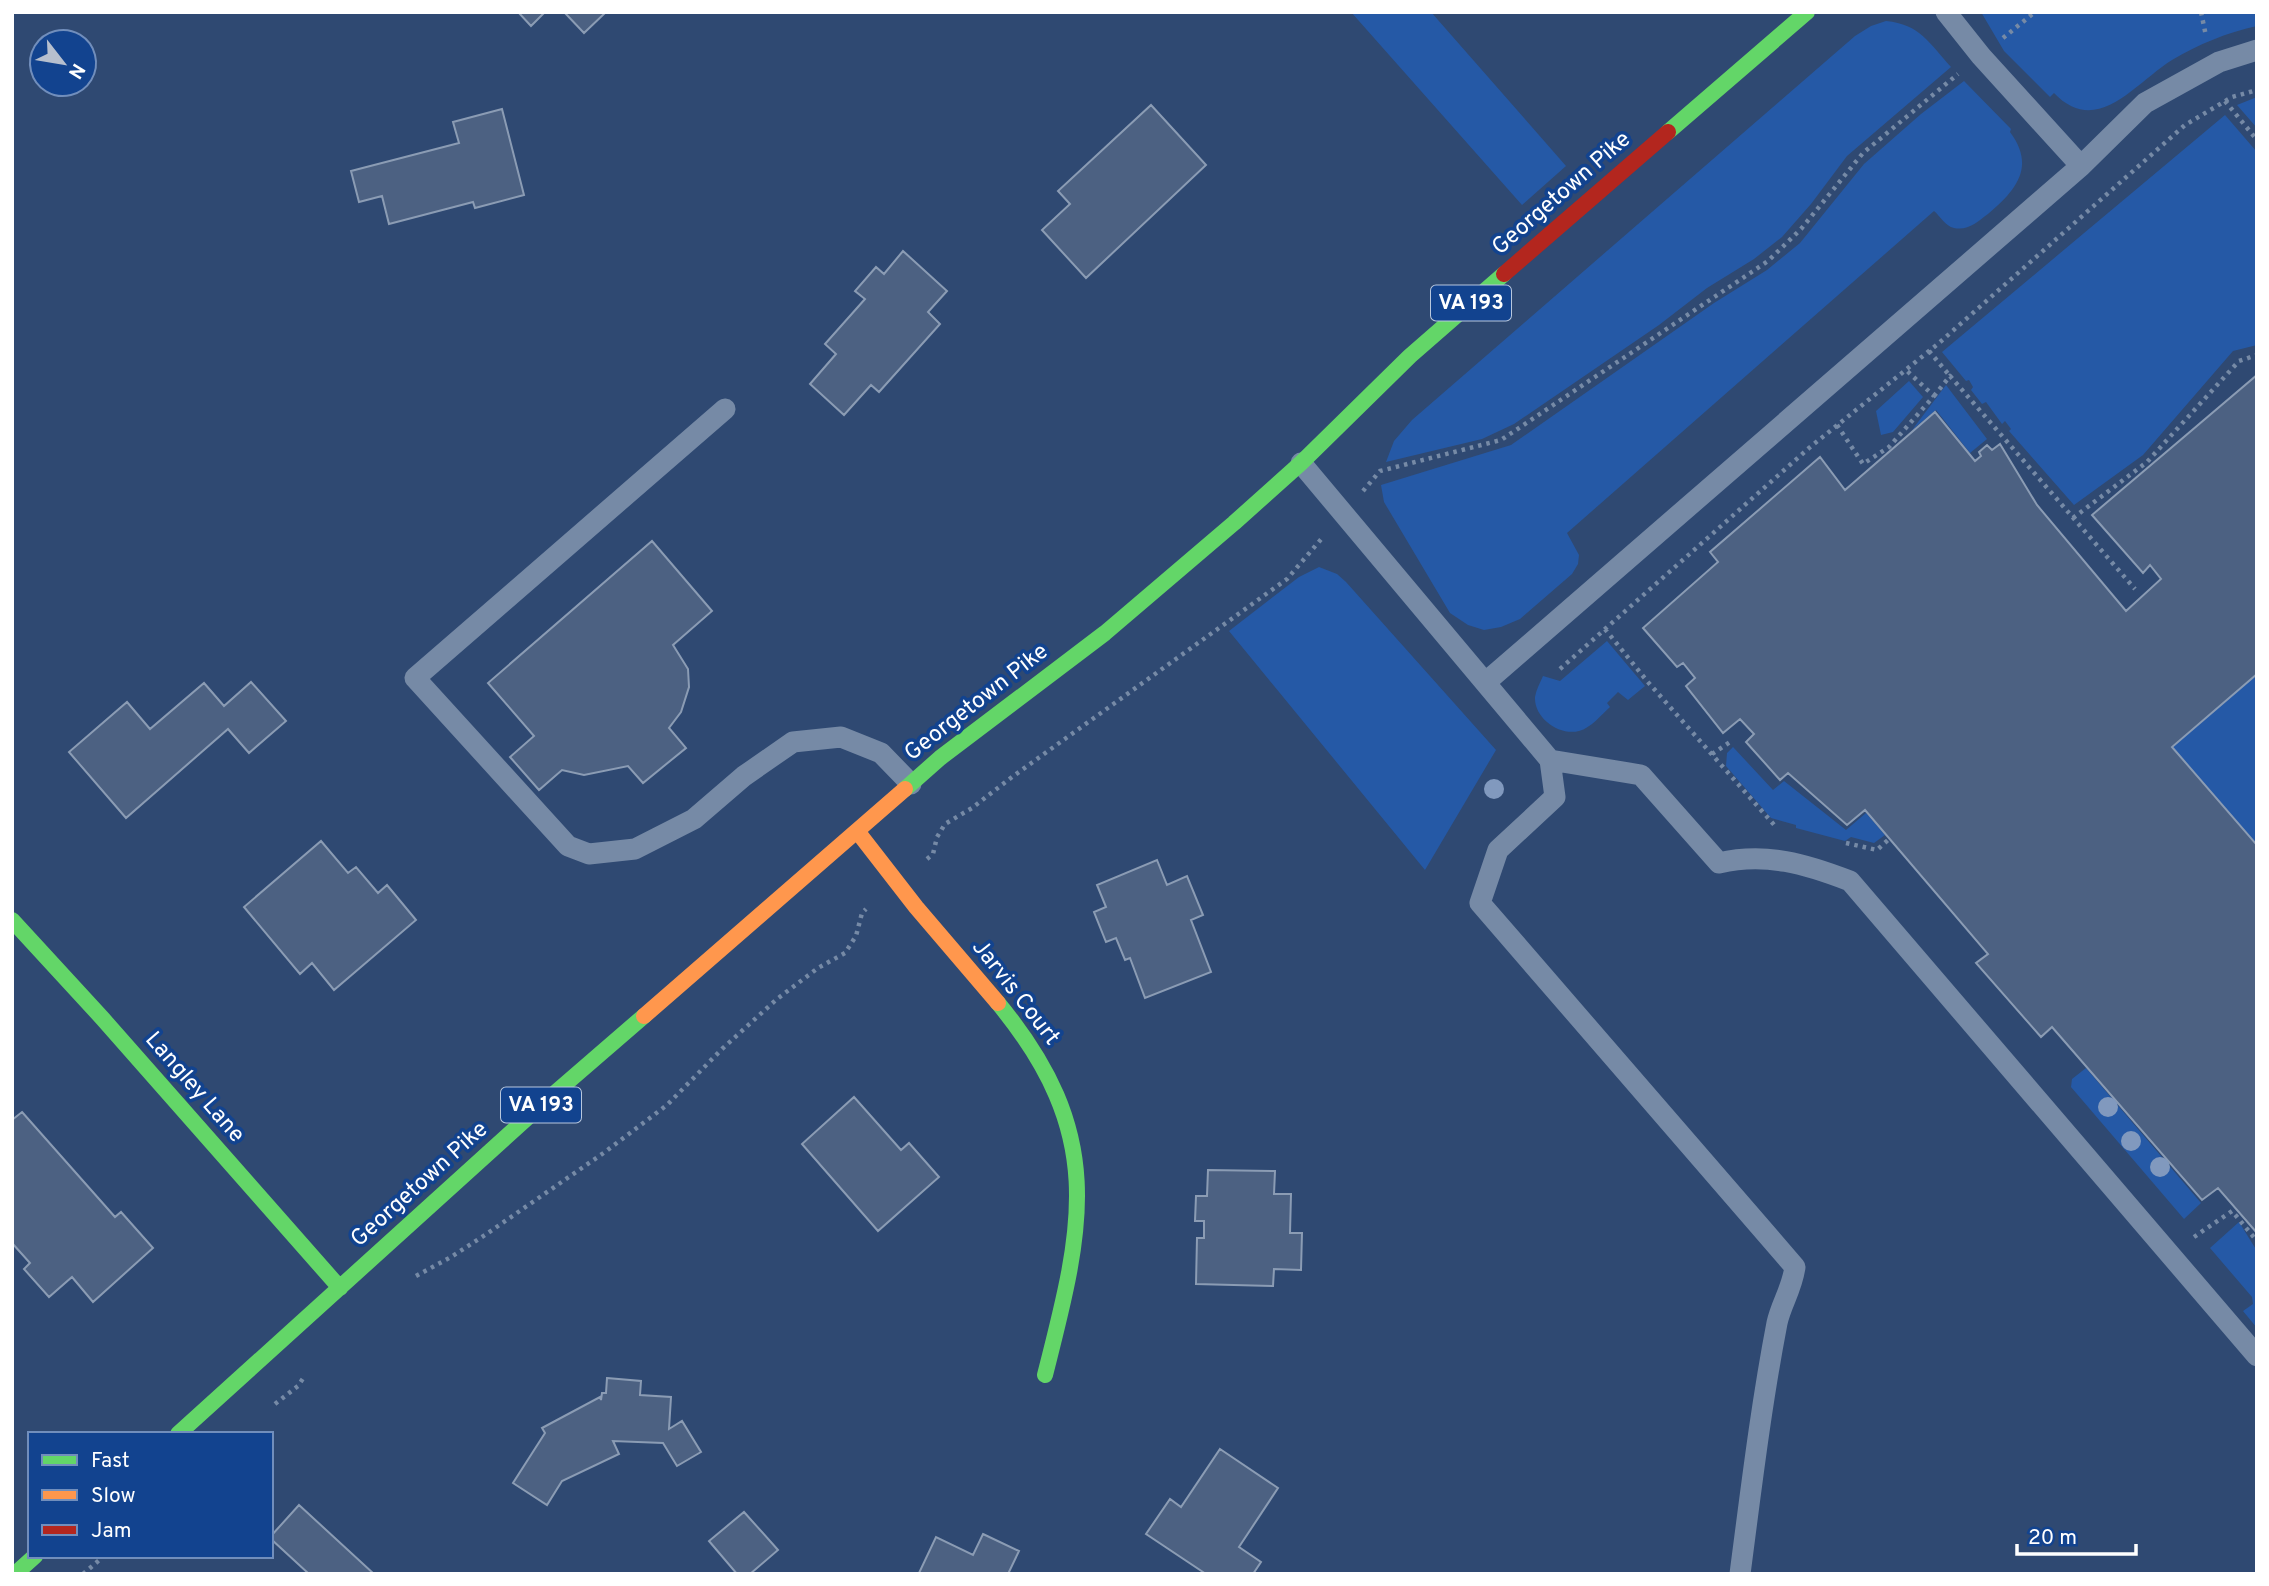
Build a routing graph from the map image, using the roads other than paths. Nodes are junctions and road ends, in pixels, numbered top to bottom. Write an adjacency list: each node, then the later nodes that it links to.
1 (1807, 12): 6 (main road, Georgetown Pike / VA 193)
2 (1946, 12): 4 (lane)
3 (2257, 50): 4 (lane)
4 (2081, 166): 7 (lane)
5 (725, 409): 9 (lane)
6 (1301, 463): 7 (lane); 9 (main road, Georgetown Pike / VA 193)
7 (1486, 682): 8 (lane)
8 (1550, 760): 13 (lane); 18 (lane)
9 (911, 784): 10 (main road, Georgetown Pike / VA 193)
10 (857, 831): 12 (main road, Georgetown Pike / VA 193); 14 (main road, Jarvis Court)
11 (12, 920): 12 (main road, Langley Lane)
12 (340, 1288): 15 (main road, Georgetown Pike / VA 193)
13 (2257, 1356)
14 (1045, 1375)
15 (180, 1432)
16 (33, 1558): 17 (main road)
17 (15, 1574)
18 (1740, 1574)

